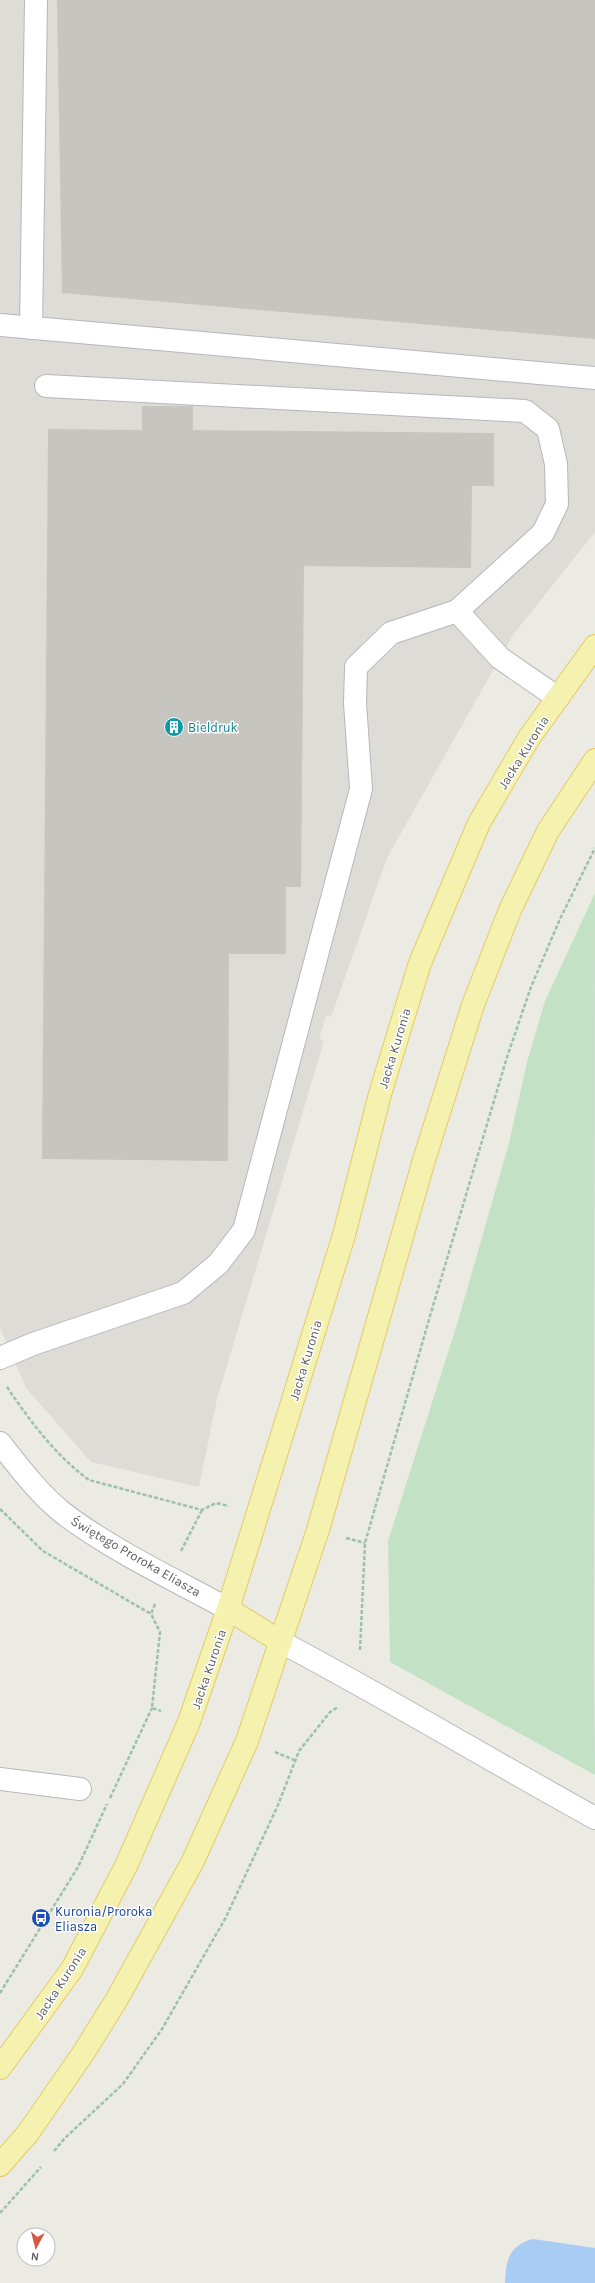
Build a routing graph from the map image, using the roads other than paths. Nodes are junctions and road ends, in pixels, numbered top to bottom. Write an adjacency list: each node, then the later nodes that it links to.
1 (36, 0): 3 (street)
2 (0, 325): 3 (street)
3 (31, 328): 4 (street)
4 (595, 378)
5 (46, 386): 6 (street)
6 (457, 611): 8 (street); 10 (street)
7 (595, 646): 8 (main road, Jacka Kuronia)
8 (558, 698): 12 (main road, Jacka Kuronia)
9 (595, 760): 13 (main road)
10 (0, 1358)
11 (0, 1443): 12 (street, Świętego Proroka Eliasza)
12 (228, 1609): 13 (main road); 17 (main road, Jacka Kuronia)
13 (281, 1642): 16 (street); 18 (main road)
14 (0, 1779): 15 (street)
15 (80, 1789)
16 (595, 1818)
17 (0, 2068)
18 (0, 2165)

